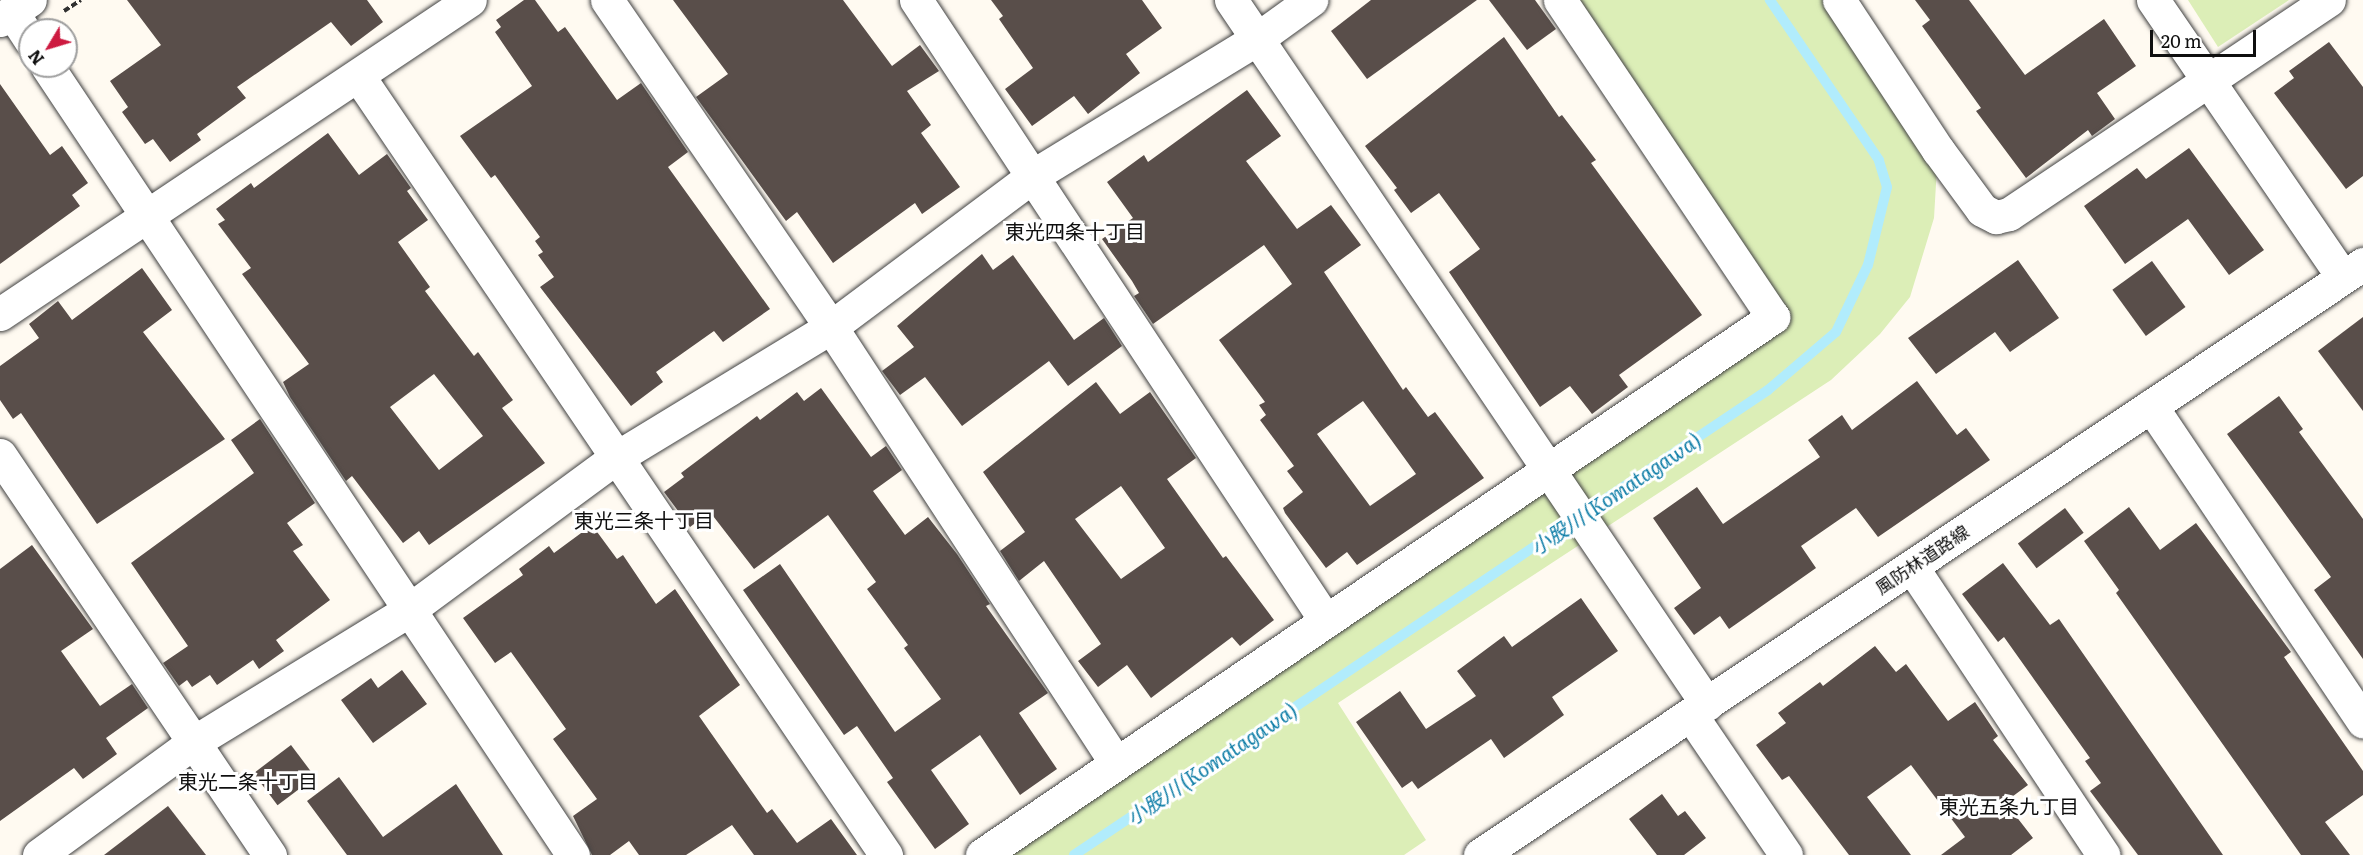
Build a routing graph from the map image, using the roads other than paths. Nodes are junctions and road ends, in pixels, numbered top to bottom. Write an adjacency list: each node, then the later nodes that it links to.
1 (470, 0): 11 (street)
2 (607, 0): 18 (street)
3 (916, 0): 14 (street)
4 (1231, 0): 10 (street)
5 (1311, 0): 10 (street)
6 (1560, 0): 22 (street)
7 (1839, 0): 13 (street)
8 (2153, 0): 13 (street)
9 (2329, 0): 13 (street)
10 (1257, 39): 14 (street); 22 (street)
11 (359, 77): 15 (street); 21 (street)
12 (55, 78): 15 (street)
13 (2207, 82): 16 (street)
14 (1034, 175): 18 (street); 25 (street)
15 (147, 217): 17 (street); 24 (street)
16 (2353, 270): 19 (street, 風防林道路線)
17 (0, 314)
18 (831, 327): 21 (street); 29 (street)
19 (2151, 406): 23 (street, 風防林道路線); 27 (street)
20 (0, 455): 28 (street)
21 (614, 459): 24 (street); 34 (street)
22 (1556, 482): 25 (street); 26 (street)
23 (1912, 567): 26 (street, 風防林道路線); 37 (street)
24 (409, 610): 28 (street); 33 (street)
25 (1326, 621): 29 (street)
26 (1699, 709): 30 (street, 風防林道路線); 36 (street)
27 (2363, 721)
28 (194, 741): 31 (street); 32 (street)
29 (1116, 763): 35 (street)
30 (1486, 853)
31 (39, 855)
32 (270, 855)
33 (573, 855)
34 (886, 855)
35 (982, 855)
36 (1786, 855)
37 (2103, 855)

